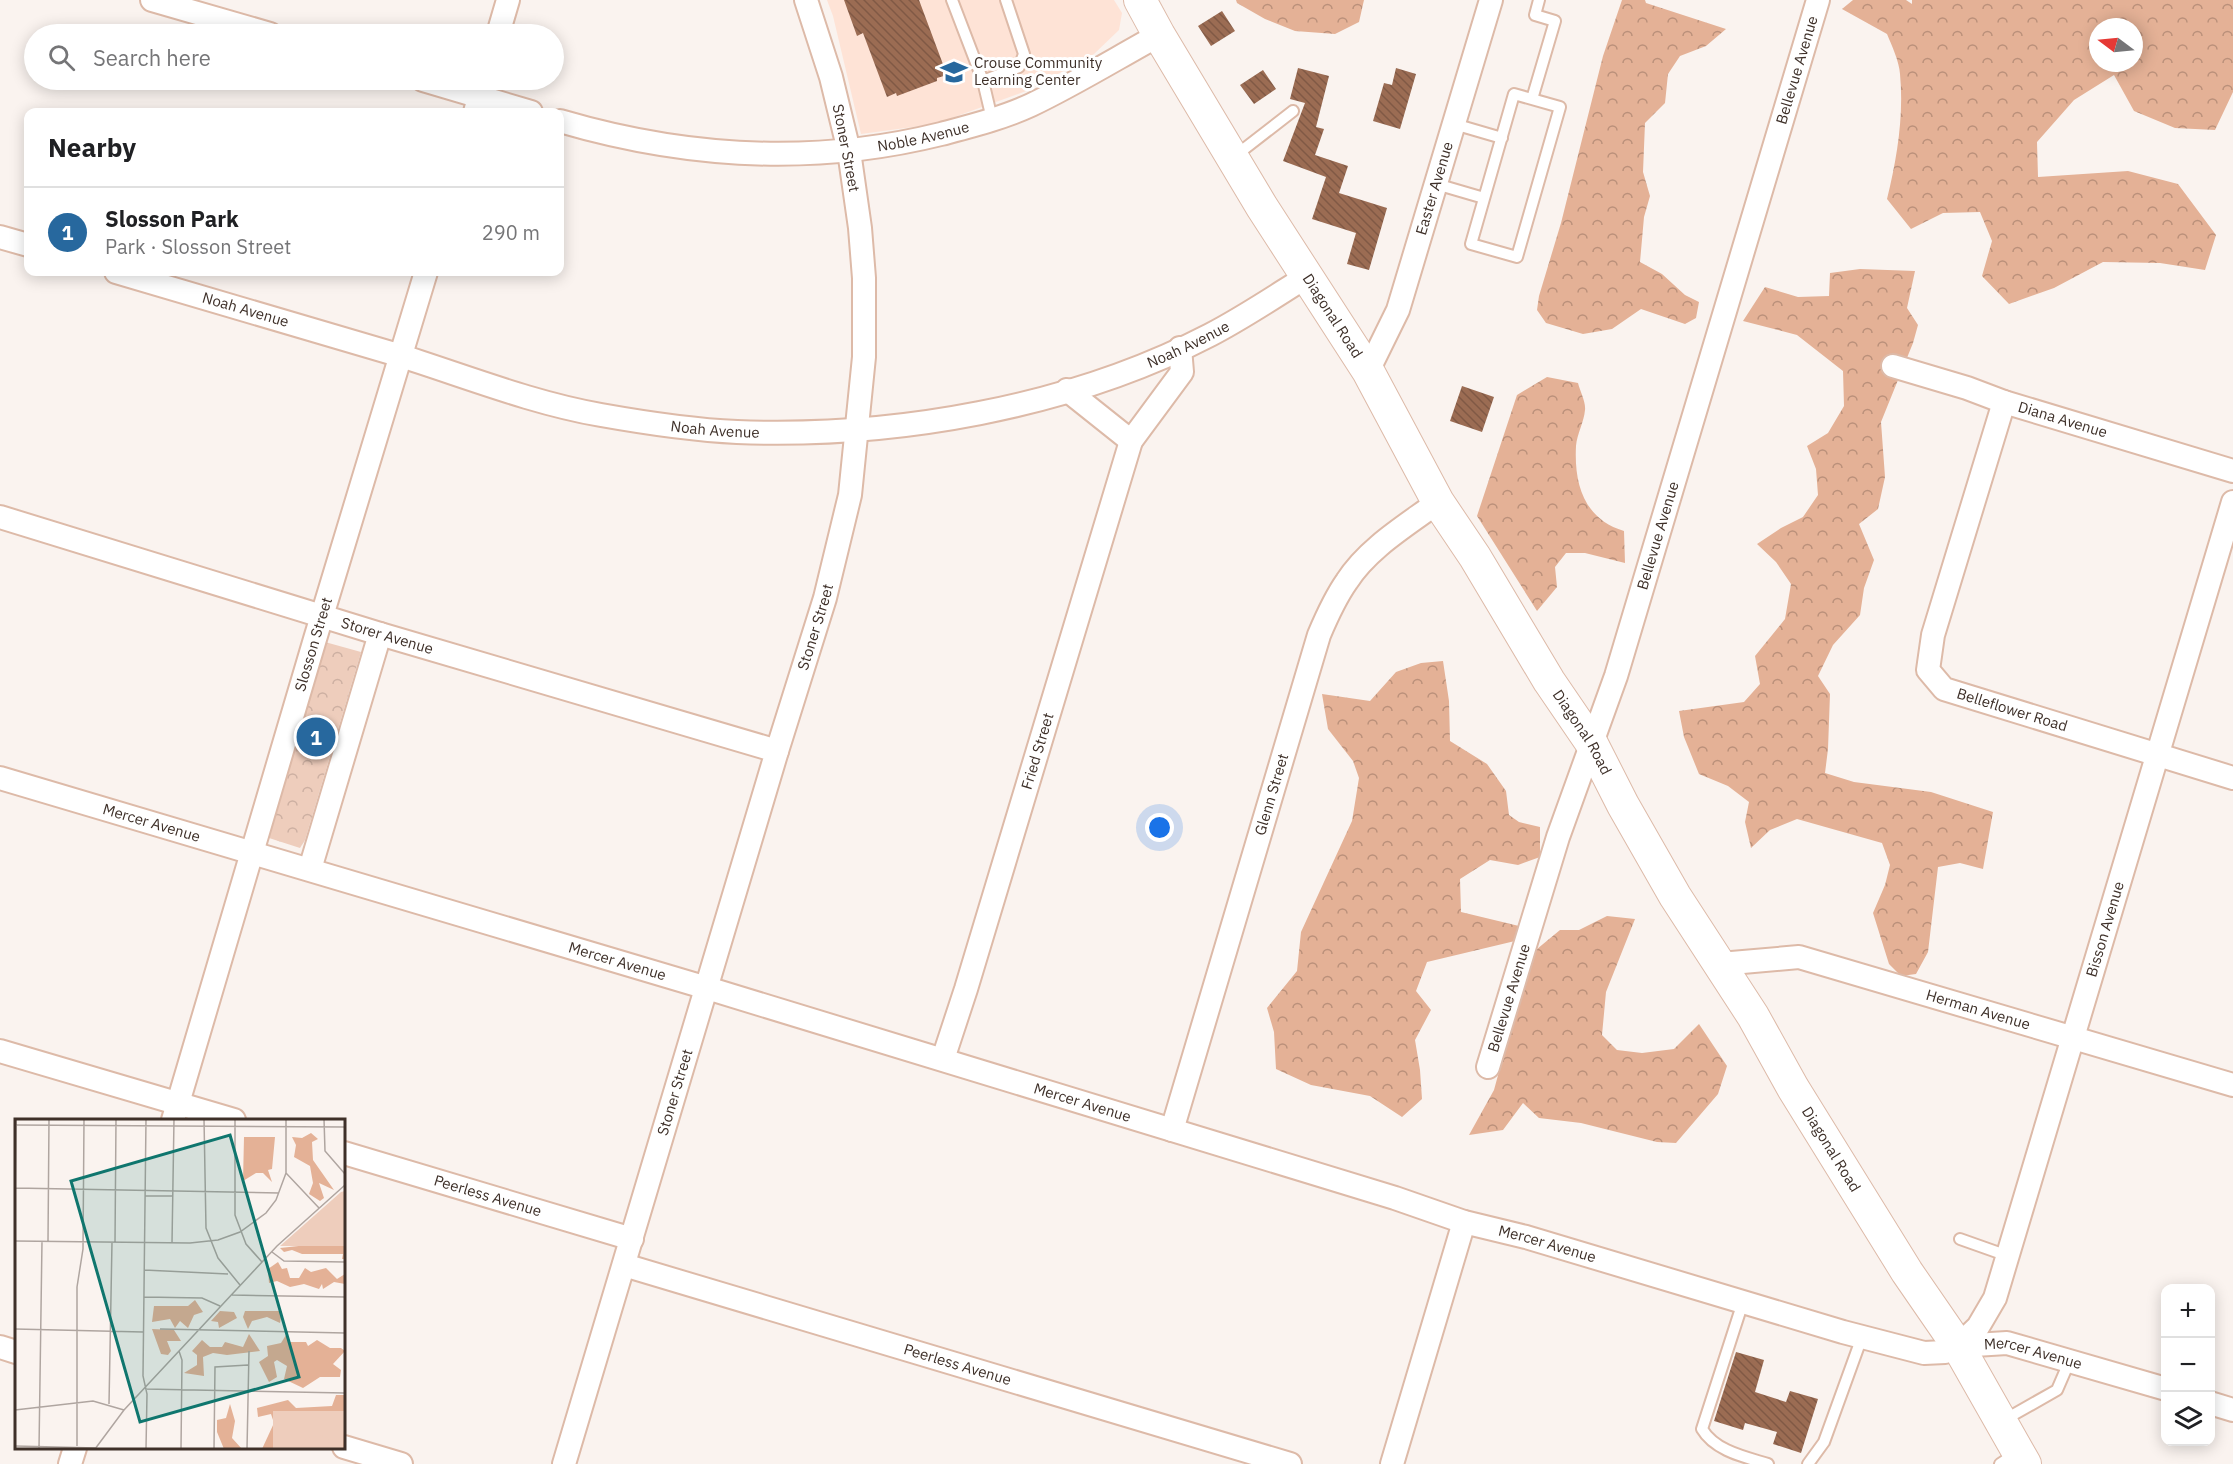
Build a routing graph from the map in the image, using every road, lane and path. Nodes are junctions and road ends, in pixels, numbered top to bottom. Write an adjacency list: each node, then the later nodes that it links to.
1 (152, 0): 10 (street)
2 (508, 0): 11 (street)
3 (806, 0): 23 (street, Stoner Street)
4 (952, 0): 13 (lane)
5 (1006, 0): 13 (lane)
6 (1140, 0): 12 (street, Diagonal Road)
7 (1491, 0): 21 (street, Easter Avenue)
8 (1539, 0): 16 (lane)
9 (1818, 0): 46 (street, Bellevue Avenue)
10 (235, 24)
11 (501, 24)
12 (1159, 35): 19 (street, Noble Avenue); 24 (street, Diagonal Road)
13 (983, 81): 19 (lane)
14 (458, 90): 15 (street)
15 (479, 96): 17 (street)
16 (1532, 99): 22 (lane); 26 (lane)
17 (518, 108)
18 (1293, 111): 24 (lane)
19 (992, 119): 23 (street, Noble Avenue)
20 (564, 122): 23 (street, Noble Avenue)
21 (1454, 124): 22 (lane); 25 (street, Easter Avenue)
22 (1502, 138): 26 (lane)
23 (849, 150): 38 (street, Stoner Street)
24 (1233, 158): 31 (street, Diagonal Road)
25 (1436, 184): 26 (lane); 35 (street, Easter Avenue)
26 (1484, 198)
27 (0, 237): 28 (street)
28 (24, 244)
29 (130, 276): 33 (street, Noah Avenue)
30 (425, 276): 33 (street, Slosson Street)
31 (1306, 277): 32 (street, Noah Avenue); 35 (street, Diagonal Road)
32 (1180, 348): 36 (street, Noah Avenue); 39 (street, Fried Street)
33 (401, 356): 38 (street, Noah Avenue); 44 (street, Slosson Street)
34 (1893, 366): 37 (street, Diana Avenue)
35 (1368, 371): 41 (street, Diagonal Road)
36 (1067, 390): 38 (street, Noah Avenue); 39 (street)
37 (2004, 402): 40 (street, Diana Avenue); 48 (street, Belleflower Road)
38 (858, 429): 47 (street, Stoner Street)
39 (1131, 441): 57 (street, Fried Street)
40 (2233, 471)
41 (1438, 502): 46 (street, Diagonal Road); 62 (street, Glenn Street)
42 (2233, 502): 48 (street, Bisson Avenue)
43 (0, 518): 44 (street, Storer Avenue)
44 (322, 615): 45 (street, Storer Avenue); 51 (street, Slosson Street)
45 (380, 634): 47 (street, Storer Avenue); 52 (street)
46 (1592, 744): 53 (street, Diagonal Road); 58 (street, Bellevue Avenue)
47 (777, 751): 54 (street, Stoner Street)
48 (2157, 756): 50 (street, Belleflower Road); 55 (street, Bisson Avenue)
49 (0, 778): 51 (street, Mercer Avenue)
50 (2233, 778)
51 (251, 854): 52 (street, Mercer Avenue); 60 (street, Slosson Street)
52 (310, 869): 54 (street, Mercer Avenue)
53 (1720, 964): 55 (street, Herman Avenue); 71 (street, Diagonal Road)
54 (707, 988): 57 (street, Mercer Avenue); 65 (street, Stoner Street)
55 (2073, 1038): 59 (street, Herman Avenue); 67 (street, Bisson Avenue)
56 (0, 1051): 60 (street)
57 (943, 1059): 62 (street, Mercer Avenue)
58 (1488, 1067)
59 (2233, 1085)
60 (175, 1112): 61 (street)
61 (227, 1119)
62 (1172, 1131): 64 (street, Mercer Avenue)
63 (345, 1153): 65 (street, Peerless Avenue)
64 (1464, 1222): 69 (street, Mercer Avenue); 86 (street)
65 (632, 1239): 68 (street, Stoner Street)
66 (1960, 1239): 67 (lane)
67 (2008, 1256): 71 (street, Bisson Avenue)
68 (624, 1265): 84 (street); 85 (street, Peerless Avenue)
69 (1743, 1302): 70 (street, Mercer Avenue); 87 (lane)
70 (1862, 1337): 71 (street, Mercer Avenue); 88 (lane)
71 (1958, 1346): 74 (street, Mercer Avenue); 78 (street, Diagonal Road)
72 (0, 1347): 73 (street)
73 (15, 1352)
74 (2070, 1360): 75 (street, Mercer Avenue); 78 (lane)
75 (2161, 1387)
76 (2215, 1404): 77 (street)
77 (2233, 1410)
78 (2001, 1422): 81 (street, Diagonal Road)
79 (345, 1447): 83 (street)
80 (75, 1449): 82 (street)
81 (2014, 1460)
82 (70, 1464)
83 (401, 1464)
84 (564, 1464)
85 (1290, 1464)
86 (1392, 1464)
87 (1768, 1464)
88 (1808, 1464)

